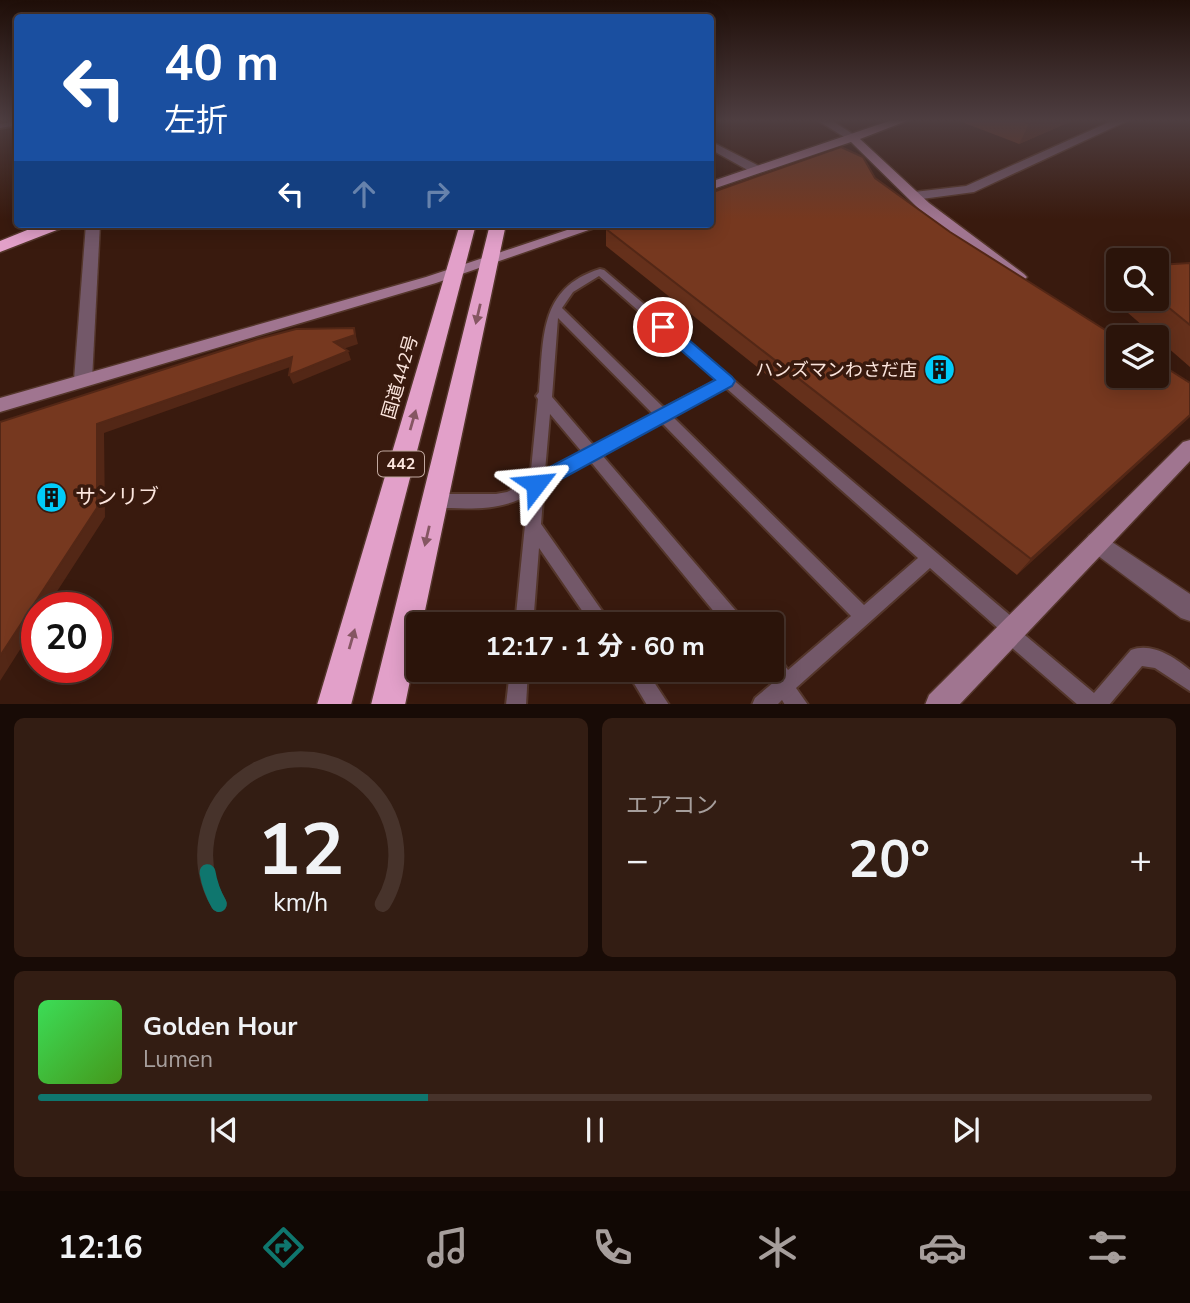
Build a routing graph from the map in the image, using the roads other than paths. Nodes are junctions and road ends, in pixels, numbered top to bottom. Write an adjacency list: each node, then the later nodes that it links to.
1 (726, 153): 5 (street)
2 (808, 153): 5 (street)
3 (868, 153): 7 (street)
4 (1050, 153): 7 (street)
5 (757, 170): 6 (street)
6 (714, 185)
7 (914, 197): 16 (street)
8 (46, 228): 13 (highway)
9 (93, 228): 18 (street)
10 (466, 228): 15 (highway, 国道442号 / 442)
11 (497, 228): 14 (highway, 442)
12 (587, 228): 14 (street)
13 (0, 247)
14 (490, 261): 15 (street); 26 (highway, 442, one-way to 26)
15 (454, 273): 18 (street); 41 (highway, 国道442号 / 442, one-way to 15)
16 (1035, 290)
17 (555, 308): 19 (lane); 20 (lane); 22 (lane)
18 (83, 380): 21 (street)
19 (726, 381): 22 (lane); 29 (lane)
20 (543, 396): 24 (lane); 25 (lane)
21 (0, 405)
22 (663, 415): 24 (lane); 34 (lane)
23 (1190, 448): 28 (street)
24 (591, 453): 25 (lane); 33 (lane)
25 (536, 484): 26 (lane); 27 (lane)
26 (435, 501): 42 (highway, 442, one-way to 42)
27 (534, 527): 31 (lane); 32 (lane)
28 (1097, 542): 30 (street); 35 (street)
29 (930, 558): 34 (lane); 35 (lane)
30 (1190, 609)
31 (525, 612)
32 (594, 612)
33 (726, 612)
34 (863, 616): 40 (lane)
35 (1010, 630): 47 (street); 48 (lane)
36 (518, 682): 43 (lane)
37 (643, 682): 44 (lane)
38 (783, 682): 40 (lane)
39 (1190, 682): 49 (lane)
40 (785, 685): 45 (lane); 46 (lane)
41 (334, 704)
42 (388, 704)
43 (516, 704)
44 (658, 704)
45 (763, 704)
46 (797, 704)
47 (940, 704)
48 (1094, 704)
49 (1096, 704)

